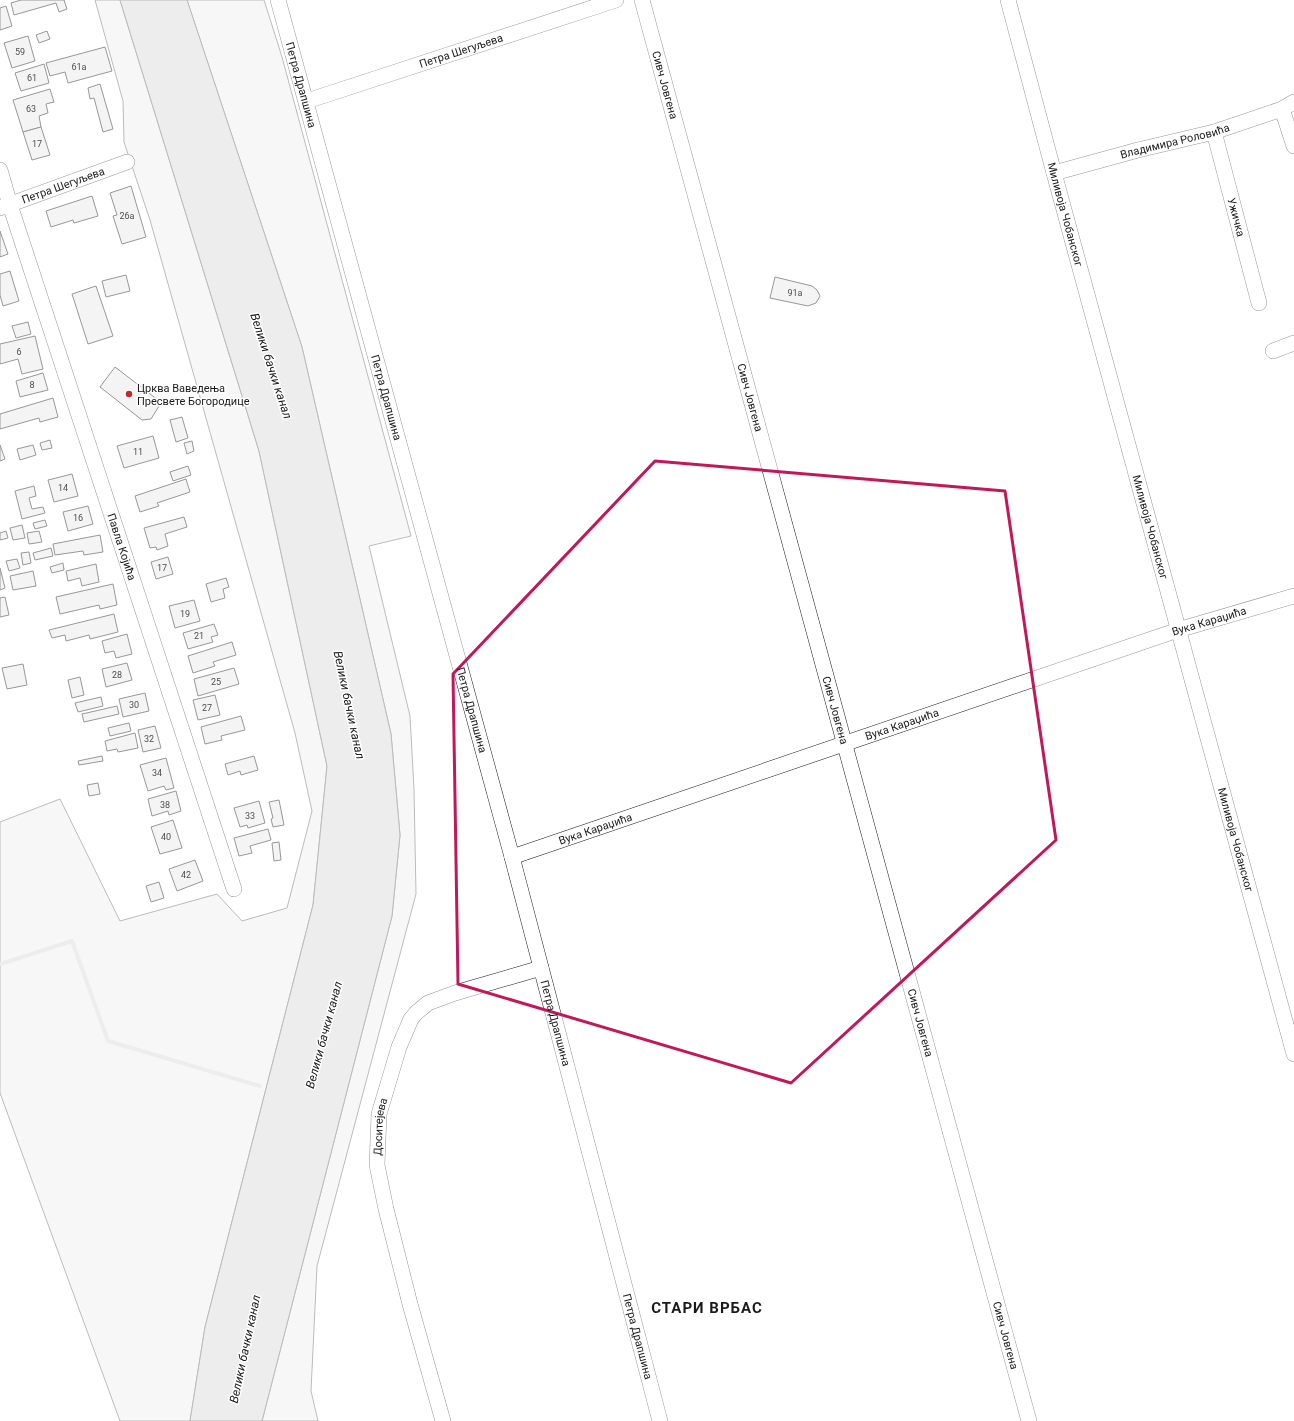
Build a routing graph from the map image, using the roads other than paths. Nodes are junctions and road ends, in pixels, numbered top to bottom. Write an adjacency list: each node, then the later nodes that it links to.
1 (278, 0): 5 (street, Петра Драпшина)
2 (616, 0): 5 (street, Петра Шегуљева)
3 (642, 0): 18 (street, Сивч Јовгена)
4 (1008, 0): 11 (street, Миливоја Чобанског)
5 (307, 101): 19 (street, Петра Драпшина)
6 (1288, 106): 7 (street, Владимира Роловића); 8 (street)
7 (1214, 132): 11 (street, Владимира Роловића); 13 (street, Ужичка)
8 (1294, 146)
9 (127, 162): 12 (street, Петра Шегуљева)
10 (0, 170): 12 (street, Павла Којића)
11 (1054, 173): 17 (street, Миливоја Чобанског)
12 (5, 207): 20 (street, Павла Којића)
13 (1259, 303)
14 (1294, 343): 15 (street)
15 (1273, 351)
16 (1294, 596): 17 (street, Вука Караџића)
17 (1178, 630): 18 (street, Вука Караџића); 22 (street, Миливоја Чобанског)
18 (845, 744): 19 (street, Вука Караџића); 25 (street, Сивч Јовгена)
19 (512, 857): 21 (street, Петра Драпшина)
20 (234, 889)
21 (541, 968): 23 (street, Доситејева); 24 (street, Петра Драпшина)
22 (1294, 1054)
23 (443, 1421)
24 (660, 1421)
25 (1029, 1421)

